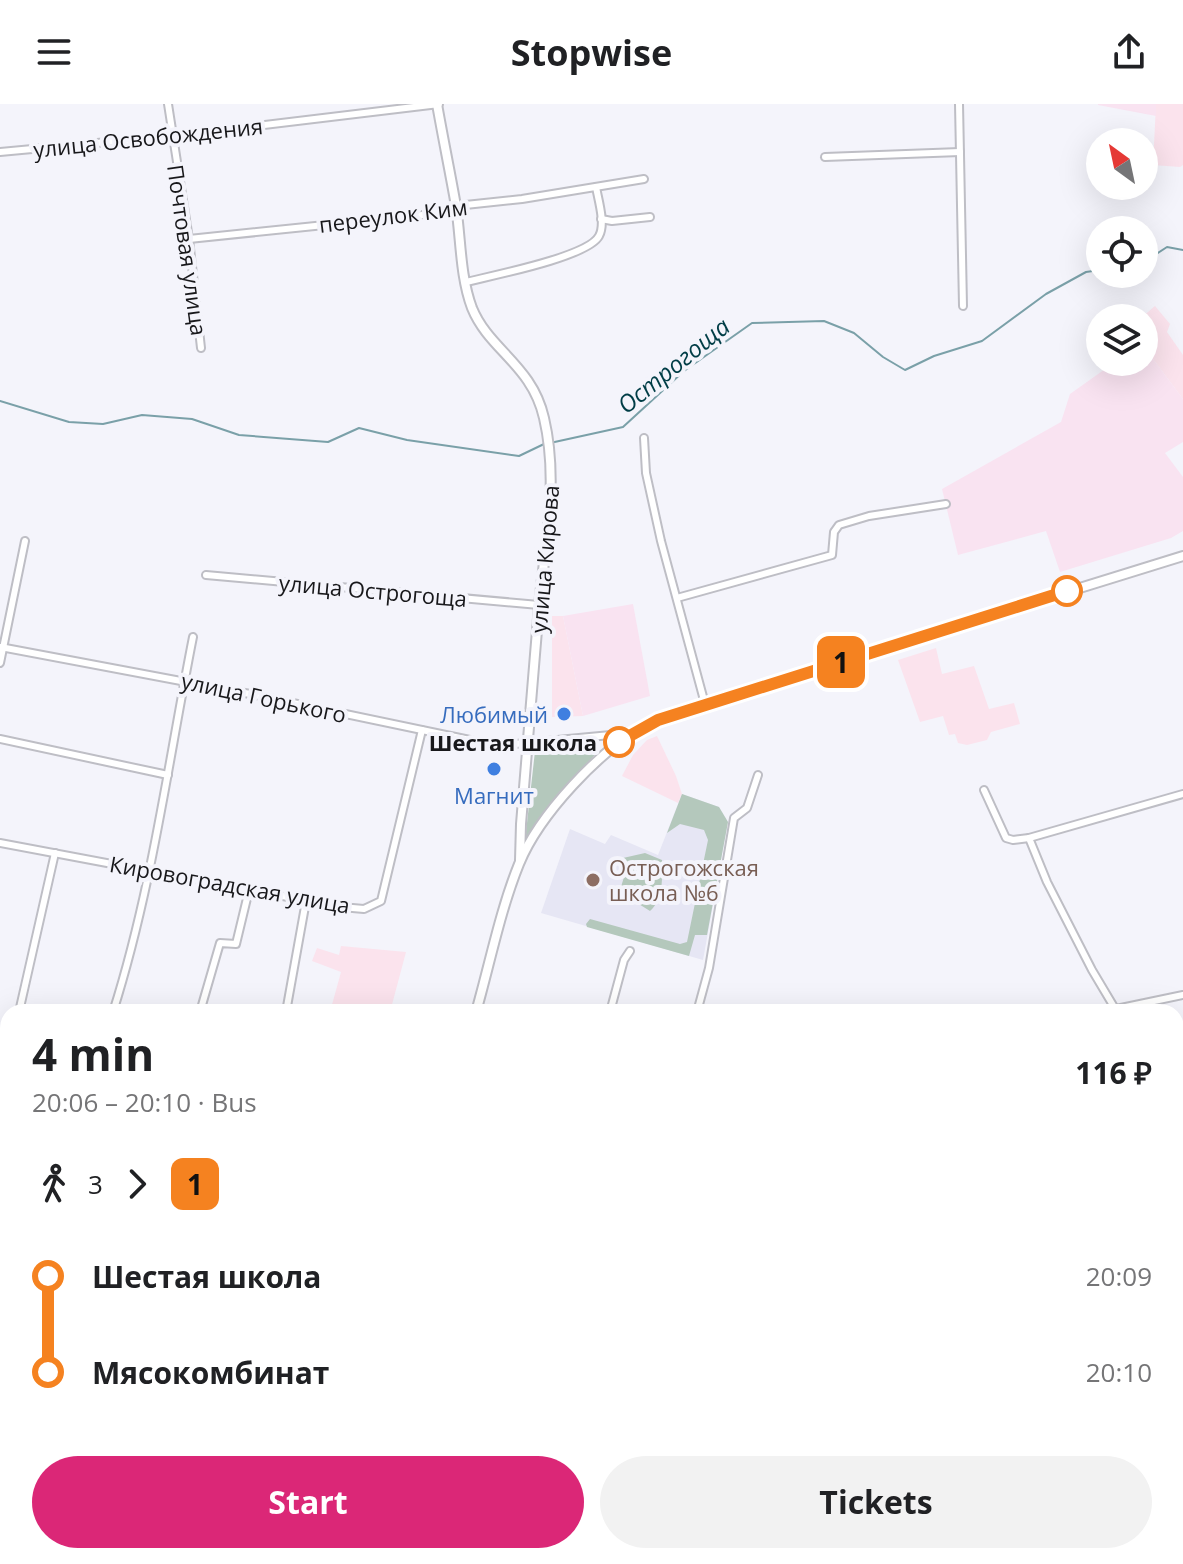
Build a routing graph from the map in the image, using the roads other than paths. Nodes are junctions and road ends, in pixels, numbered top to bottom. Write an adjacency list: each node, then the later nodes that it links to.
1 (168, 104): 4 (street, Почтовая улица)
2 (438, 104): 4 (street, улица Освобождения); 10 (main road, улица Кирова)
3 (959, 104): 6 (street)
4 (172, 136): 5 (street, улица Освобождения); 13 (street, Почтовая улица)
5 (0, 152)
6 (960, 152): 7 (street); 15 (street)
7 (825, 157)
8 (644, 179): 9 (street, переулок Ким)
9 (596, 187): 10 (street, переулок Ким); 12 (street)
10 (456, 206): 13 (street, переулок Ким); 14 (main road, улица Кирова)
11 (650, 217): 12 (street)
12 (601, 219): 14 (street)
13 (189, 239): 16 (street, Почтовая улица)
14 (466, 282): 23 (main road, улица Кирова)
15 (963, 306)
16 (201, 348)
17 (644, 438): 22 (street)
18 (946, 504): 22 (street)
19 (25, 541): 25 (street)
20 (1180, 559): 28 (main road)
21 (206, 575): 23 (street, улица Острогоща)
22 (677, 598): 28 (street)
23 (539, 605): 32 (main road, улица Кирова)
24 (193, 637): 27 (street)
25 (2, 647): 26 (street); 27 (street, улица Горького)
26 (0, 663)
27 (185, 681): 29 (street, улица Горького); 33 (street)
28 (705, 704): 30 (main road)
29 (422, 730): 32 (street, улица Горького); 43 (street, Кировоградская улица)
30 (632, 733): 32 (street, улица Горького); 40 (main road)
31 (0, 739): 33 (street)
32 (528, 742): 40 (main road, улица Кирова)
33 (168, 775): 41 (street)
34 (758, 775): 52 (street)
35 (984, 790): 37 (street)
36 (1183, 794): 37 (street)
37 (1029, 838): 53 (street)
38 (0, 843): 39 (street, Кировоградская улица)
39 (55, 853): 41 (street, Кировоградская улица); 46 (street)
40 (520, 860): 50 (main road)
41 (152, 869): 42 (street, Кировоградская улица); 47 (street)
42 (249, 890): 43 (street, Кировоградская улица); 48 (street)
43 (306, 901): 49 (street)
44 (630, 951): 51 (street)
45 (1183, 995): 54 (street)
46 (21, 1004)
47 (116, 1004)
48 (202, 1004)
49 (287, 1004)
50 (478, 1004)
51 (612, 1004)
52 (699, 1004)
53 (1112, 1004)
54 (1145, 1004)

